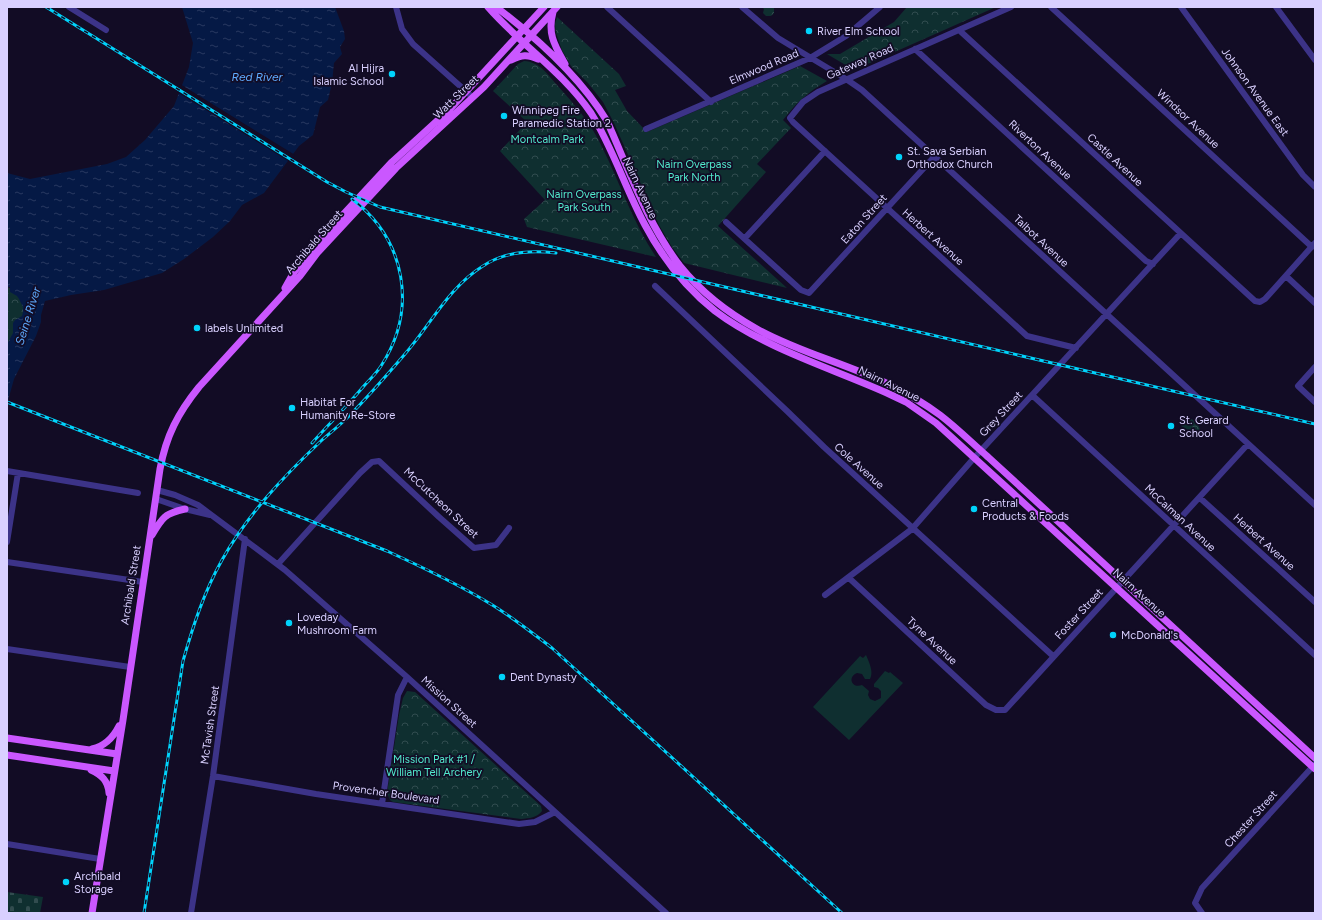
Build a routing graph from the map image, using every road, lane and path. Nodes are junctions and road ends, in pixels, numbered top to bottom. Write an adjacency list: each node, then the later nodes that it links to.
1 (69, 7): 15 (street)
2 (396, 7): 27 (street)
3 (488, 7): 17 (main road, Nairn Avenue)
4 (496, 7): 14 (main road, Nairn Avenue)
5 (544, 7): 14 (main road, Watt Street)
6 (607, 7): 28 (street)
7 (742, 7): 21 (street, Talbot Avenue)
8 (1011, 7): 16 (street, Gateway Road)
9 (1050, 7): 40 (street, Windsor Avenue)
10 (1181, 7): 34 (street, Johnson Avenue East)
11 (1276, 7): 22 (street)
12 (877, 8): 21 (street, Elmwood Road)
13 (555, 9): 18 (main road, Watt Street); 25 (main road)
14 (523, 29): 17 (main road, Watt Street); 18 (main road, Nairn Avenue)
15 (106, 30)
16 (959, 30): 20 (street, Gateway Road); 38 (street, Castle Avenue)
17 (517, 36): 19 (main road, Nairn Avenue); 27 (main road, Watt Street)
18 (531, 36): 19 (main road, Watt Street); 25 (main road, Nairn Avenue)
19 (524, 43): 23 (main road, Nairn Avenue); 24 (main road, Watt Street)
20 (915, 49): 26 (street, Gateway Road); 41 (street, Riverton Avenue)
21 (810, 58): 26 (street, Talbot Avenue); 28 (street, Elmwood Road)
22 (1315, 60)
23 (545, 62): 24 (main road); 33 (main road, Nairn Avenue)
24 (505, 63): 27 (main road, Watt Street)
25 (569, 71): 33 (main road, Nairn Avenue)
26 (846, 79): 29 (street, Gateway Road); 32 (street, Talbot Avenue)
27 (470, 94): 35 (main road, Watt Street)
28 (711, 102): 30 (street, Elmwood Road)
29 (790, 118): 31 (street, Herbert Avenue)
30 (646, 129)
31 (825, 151): 36 (street, Herbert Avenue); 39 (street)
32 (934, 157): 36 (street, Eaton Street); 45 (street, Talbot Avenue)
33 (631, 184): 46 (main road, Nairn Avenue)
34 (1315, 187)
35 (363, 199): 56 (main road, Archibald Street)
36 (887, 208): 39 (street, Eaton Street); 47 (street, Herbert Avenue)
37 (726, 222): 39 (street)
38 (1180, 234): 41 (street, Grey Street); 42 (street, Castle Avenue)
39 (745, 238)
40 (1313, 245): 42 (street)
41 (1153, 264): 45 (street, Grey Street)
42 (1286, 276): 44 (street)
43 (655, 286): 67 (street, Cole Avenue)
44 (1315, 303)
45 (1107, 315): 47 (street, Grey Street); 51 (street, Talbot Avenue)
46 (780, 344): 52 (main road, Nairn Avenue); 53 (main road, Nairn Avenue)
47 (1076, 348): 49 (street, Grey Street)
48 (1315, 367): 50 (street)
49 (1032, 395): 52 (street, Grey Street); 65 (street, McCalman Avenue)
50 (1315, 402)
51 (1248, 444): 58 (street, Foster Street); 62 (street, Talbot Avenue)
52 (981, 451): 53 (street, Grey Street); 61 (main road, Nairn Avenue)
53 (974, 458): 60 (main road, Nairn Avenue); 67 (street, Grey Street)
54 (7, 471): 55 (street)
55 (18, 472): 57 (street); 72 (street)
56 (157, 490): 59 (main road, Archibald Street); 64 (street, Mission Street)
57 (138, 493)
58 (1200, 498): 65 (street, Foster Street); 80 (street, Herbert Avenue)
59 (156, 499): 63 (street, Mission Street); 69 (main road, Archibald Street)
60 (1023, 502): 61 (main road); 71 (main road, Nairn Avenue)
61 (1036, 502): 68 (main road, Nairn Avenue)
62 (1315, 505)
63 (185, 509): 64 (street, Mission Street); 69 (main road)
64 (211, 516): 70 (street, Mission Street)
65 (1174, 526): 76 (street, Foster Street); 86 (street, McCalman Avenue)
66 (509, 528): 74 (street, McCutcheon Street)
67 (912, 528): 75 (street, Grey Street); 87 (street, Cole Avenue)
68 (1073, 534): 71 (main road); 76 (main road, Nairn Avenue)
69 (149, 539): 77 (main road, Archibald Street)
70 (245, 539): 74 (street, Mission Street); 102 (street, McTavish Street)
71 (1065, 540): 78 (main road, Nairn Avenue)
72 (7, 542)
73 (7, 562): 77 (street)
74 (278, 564): 89 (street, Mission Street)
75 (849, 578): 79 (street, Grey Street); 92 (street, Tyne Avenue)
76 (1123, 581): 78 (street, Foster Street); 81 (main road, Nairn Avenue)
77 (143, 582): 88 (main road, Archibald Street)
78 (1117, 588): 82 (main road, Nairn Avenue); 87 (street, Foster Street)
79 (825, 595)
80 (1315, 602)
81 (1165, 620): 82 (main road); 85 (main road, Nairn Avenue)
82 (1159, 626): 84 (main road, Nairn Avenue)
83 (7, 649): 88 (street)
84 (1190, 654): 85 (main road); 91 (main road, Nairn Avenue)
85 (1203, 654): 90 (main road, Nairn Avenue)
86 (1315, 655)
87 (1053, 656): 92 (street, Foster Street)
88 (130, 667): 93 (main road, Archibald Street)
89 (407, 677): 104 (street); 105 (street, Mission Street)
90 (1237, 686): 91 (main road); 98 (main road, Nairn Avenue)
91 (1231, 692): 99 (main road, Nairn Avenue)
92 (1005, 710)
93 (123, 720): 95 (main road); 96 (main road, Archibald Street)
94 (7, 738): 95 (main road)
95 (90, 750): 96 (main road)
96 (117, 754): 101 (main road, Archibald Street)
97 (7, 755): 100 (main road)
98 (1315, 758)
99 (1314, 766): 111 (street, Chester Street)
100 (86, 767): 101 (main road); 103 (main road)
101 (114, 771): 103 (main road, Archibald Street)
102 (213, 776): 104 (street, Provencher Boulevard); 109 (street, McTavish Street)
103 (110, 800): 107 (main road, Archibald Street)
104 (382, 804): 105 (street, Provencher Boulevard)
105 (555, 812): 110 (street, Mission Street)
106 (7, 844): 107 (street)
107 (100, 859): 108 (main road, Archibald Street)
108 (92, 913)
109 (191, 913)
110 (666, 913)
111 (1202, 913)

